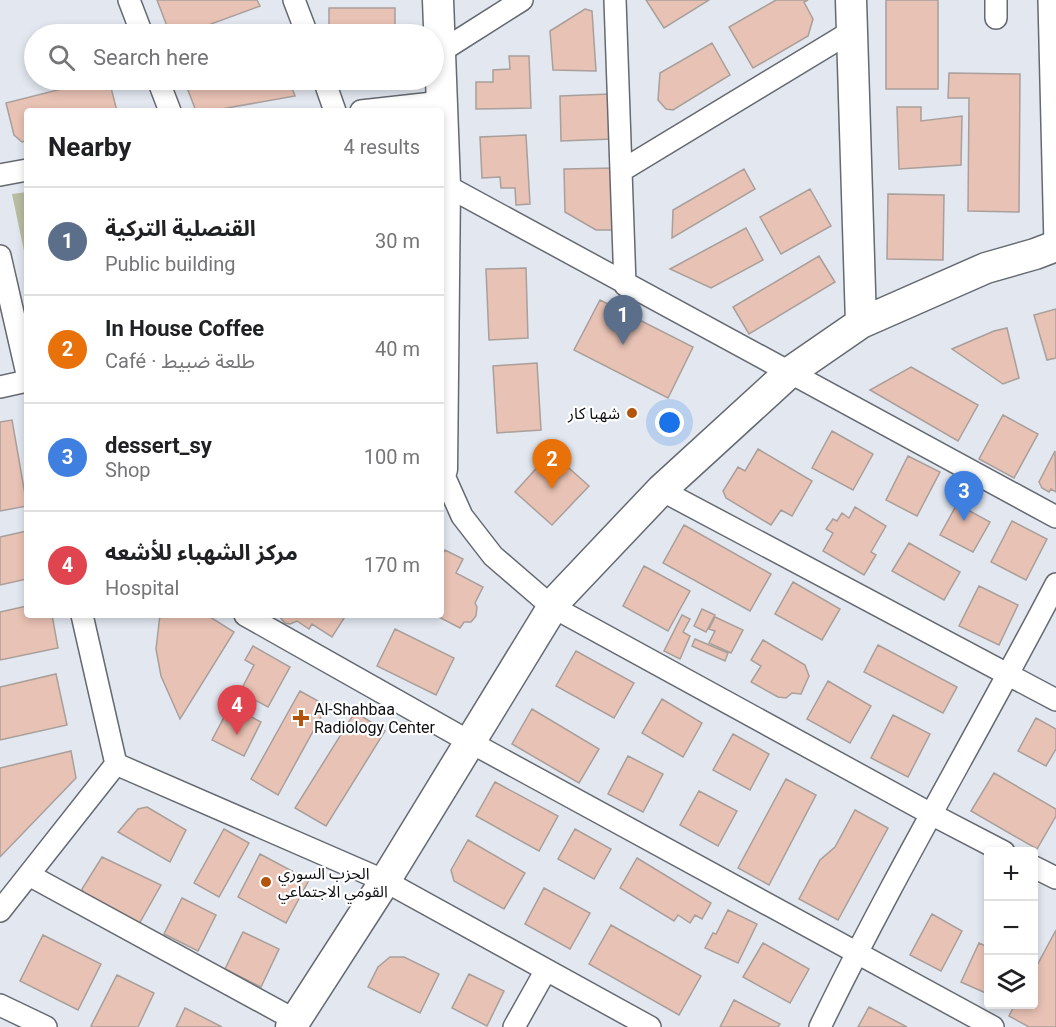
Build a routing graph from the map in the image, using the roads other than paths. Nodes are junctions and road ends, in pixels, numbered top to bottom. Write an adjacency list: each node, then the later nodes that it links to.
1 (129, 0): 8 (street)
2 (294, 0): 9 (street)
3 (438, 0): 10 (street)
4 (522, 0): 12 (street)
5 (615, 0): 23 (street)
6 (851, 0): 11 (street)
7 (1049, 0): 26 (street)
8 (138, 24)
9 (303, 24)
10 (439, 24)
11 (852, 31): 23 (street); 30 (street)
12 (444, 49)
13 (163, 90): 17 (street)
14 (328, 90): 18 (street)
15 (442, 90): 16 (street)
16 (442, 102): 19 (street); 20 (street)
17 (169, 108)
18 (334, 108)
19 (388, 108)
20 (442, 108)
21 (444, 157): 25 (street)
22 (24, 171): 24 (street)
23 (621, 171): 29 (street)
24 (0, 175)
25 (445, 185): 28 (street); 29 (street)
26 (1056, 246): 30 (street)
27 (0, 256): 31 (street)
28 (444, 256)
29 (625, 285): 32 (street)
30 (861, 323): 32 (street)
31 (24, 361)
32 (790, 372): 36 (street); 37 (street)
33 (24, 382): 34 (street)
34 (0, 387)
35 (444, 476): 39 (street)
36 (661, 490): 39 (street); 42 (street)
37 (1056, 517)
38 (1056, 584): 42 (street)
39 (551, 606): 44 (street); 46 (street)
40 (83, 618): 45 (street)
41 (250, 618): 44 (street)
42 (1009, 675): 43 (street); 46 (street)
43 (1056, 700)
44 (470, 742): 51 (street); 53 (street)
45 (116, 764): 49 (street); 51 (street)
46 (931, 814): 47 (street); 53 (street)
47 (994, 847)
48 (1038, 869): 50 (street)
49 (29, 875): 52 (street); 56 (street)
50 (1056, 878)
51 (384, 881): 54 (street); 56 (street)
52 (0, 911)
53 (857, 952): 60 (street); 61 (street)
54 (546, 970): 58 (street); 59 (street)
55 (0, 1005): 57 (street)
56 (293, 1024)
57 (46, 1027)
58 (514, 1027)
59 (650, 1027)
60 (820, 1027)
61 (993, 1027)

